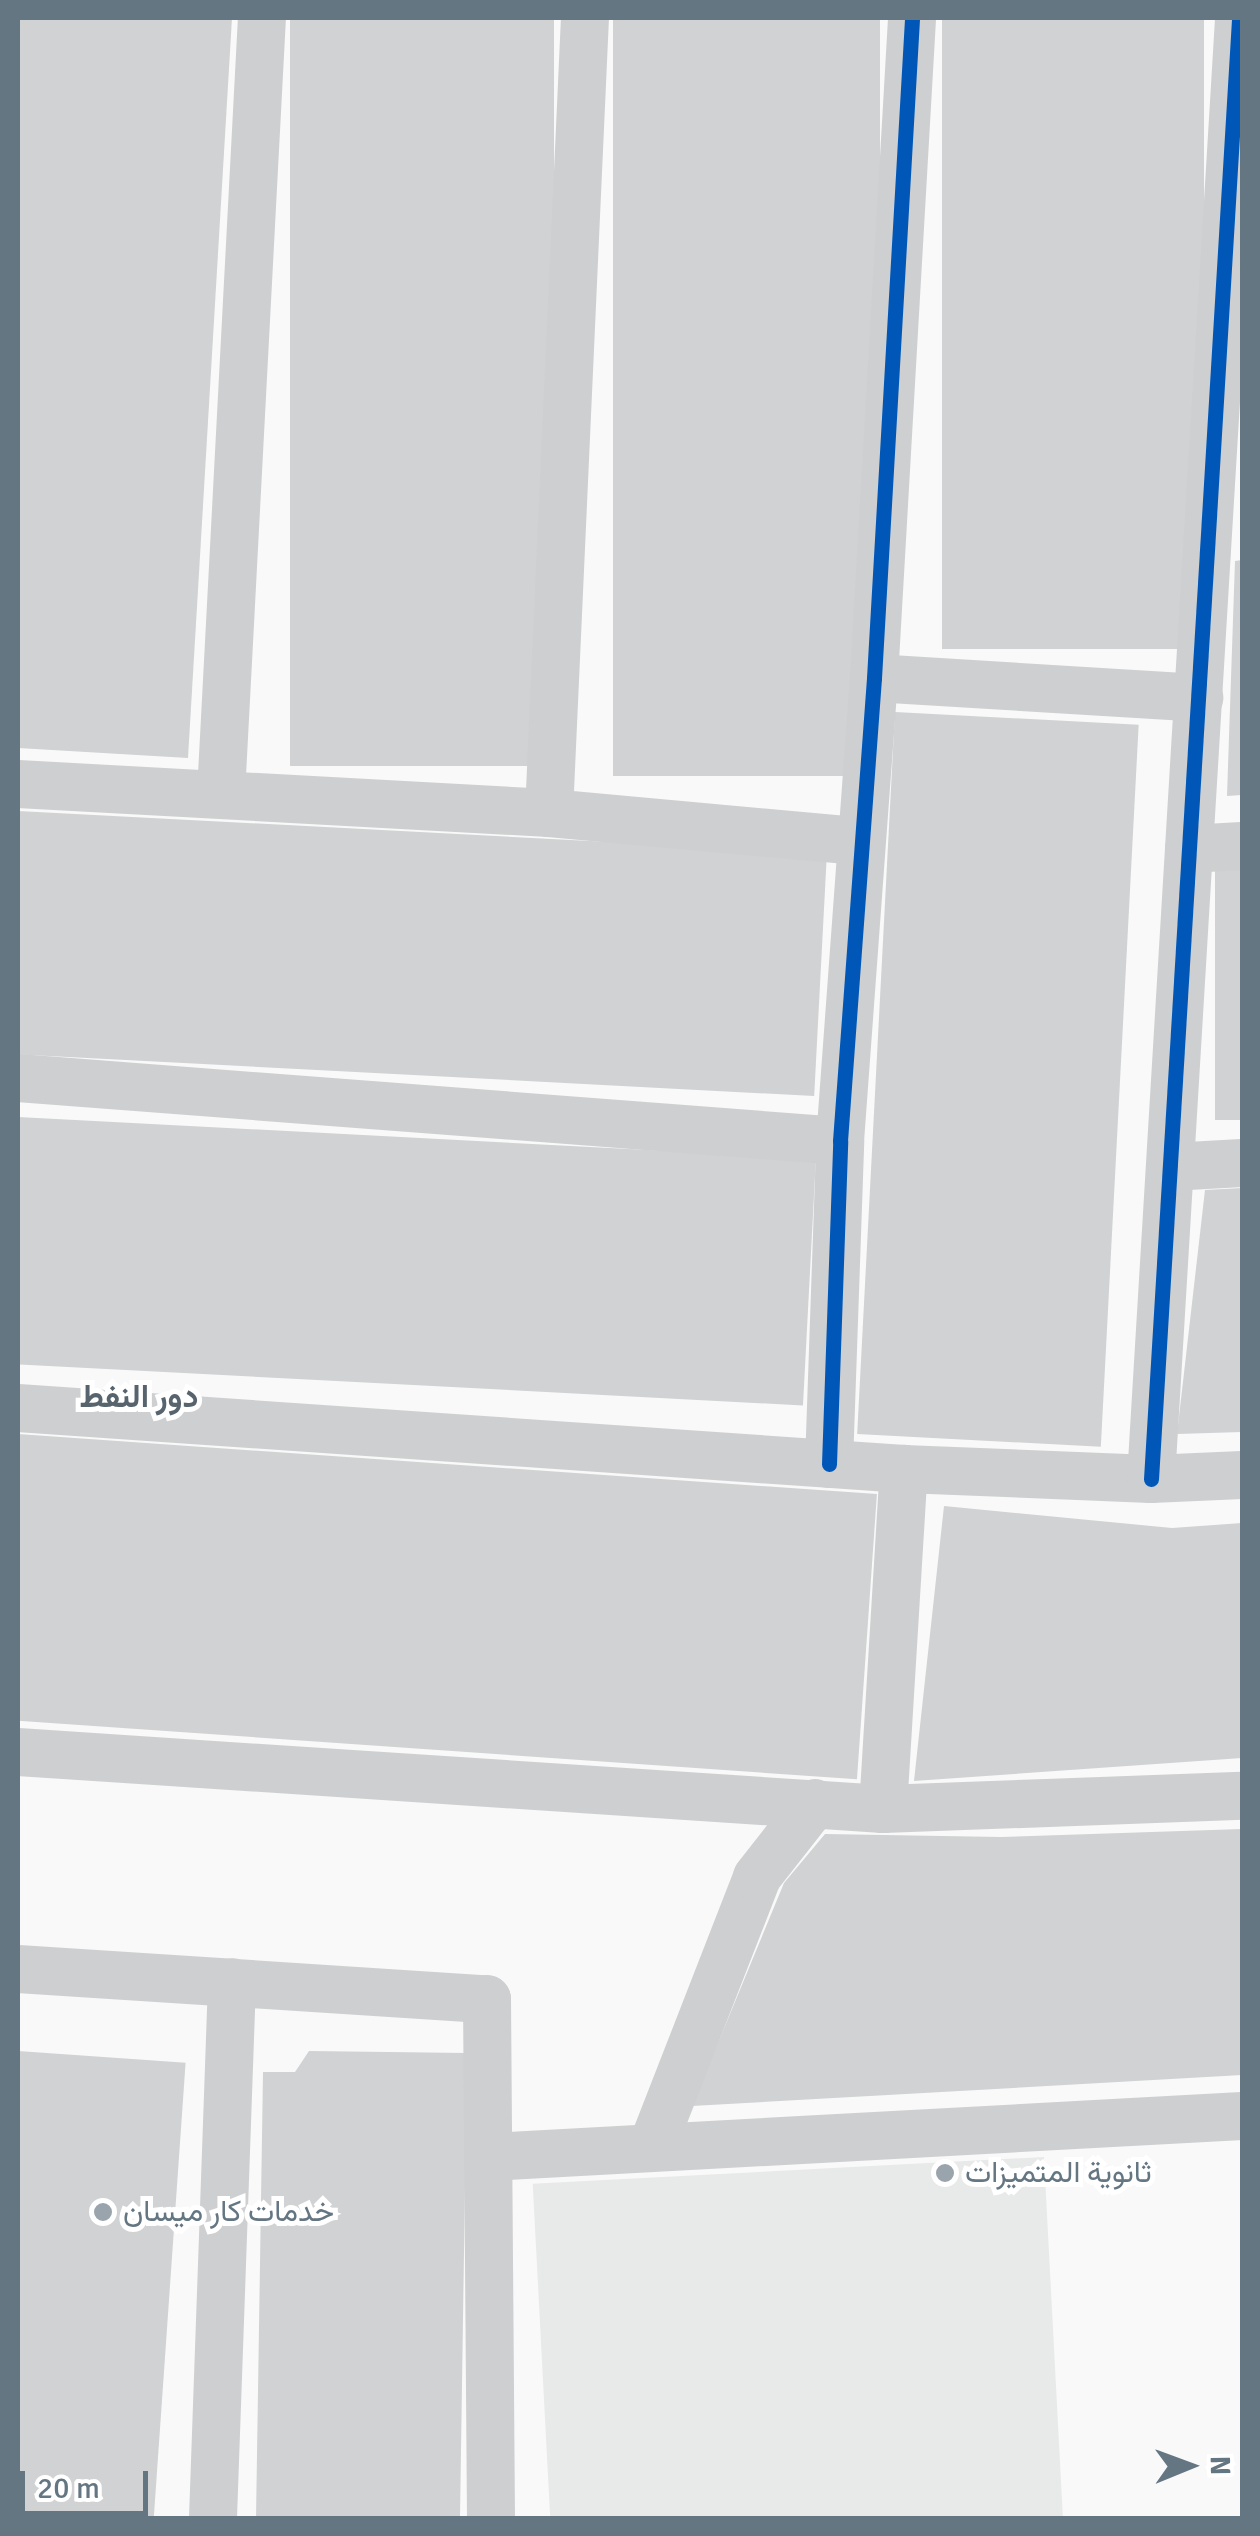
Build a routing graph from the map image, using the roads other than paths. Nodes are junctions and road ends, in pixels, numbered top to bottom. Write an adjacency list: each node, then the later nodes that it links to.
1 (262, 18): 10 (street)
2 (585, 18): 11 (street)
3 (912, 18): 7 (street)
4 (1240, 18): 5 (street)
5 (1236, 183): 6 (street)
6 (1226, 530): 8 (street)
7 (874, 678): 8 (street); 12 (street)
8 (1199, 698): 14 (street)
9 (18, 784): 10 (street)
10 (222, 794): 11 (street)
11 (549, 813): 12 (street)
12 (860, 841): 16 (street)
13 (1242, 846): 14 (street)
14 (1190, 849): 18 (street)
15 (18, 1078): 16 (street)
16 (840, 1141): 20 (street)
17 (1242, 1163): 18 (street)
18 (1170, 1167): 23 (street)
19 (18, 1408): 20 (street)
20 (829, 1464): 21 (street)
21 (904, 1469): 23 (street); 27 (street)
22 (1242, 1475): 23 (street)
23 (1151, 1479)
24 (18, 1752): 26 (street)
25 (1242, 1796): 27 (street)
26 (815, 1804): 27 (street); 31 (street)
27 (883, 1809)
28 (18, 1969): 29 (street)
29 (232, 1982): 32 (street); 33 (street)
30 (1242, 2116): 31 (street)
31 (652, 2147): 32 (street)
32 (488, 2157): 34 (street)
33 (213, 2518)
34 (490, 2518)

